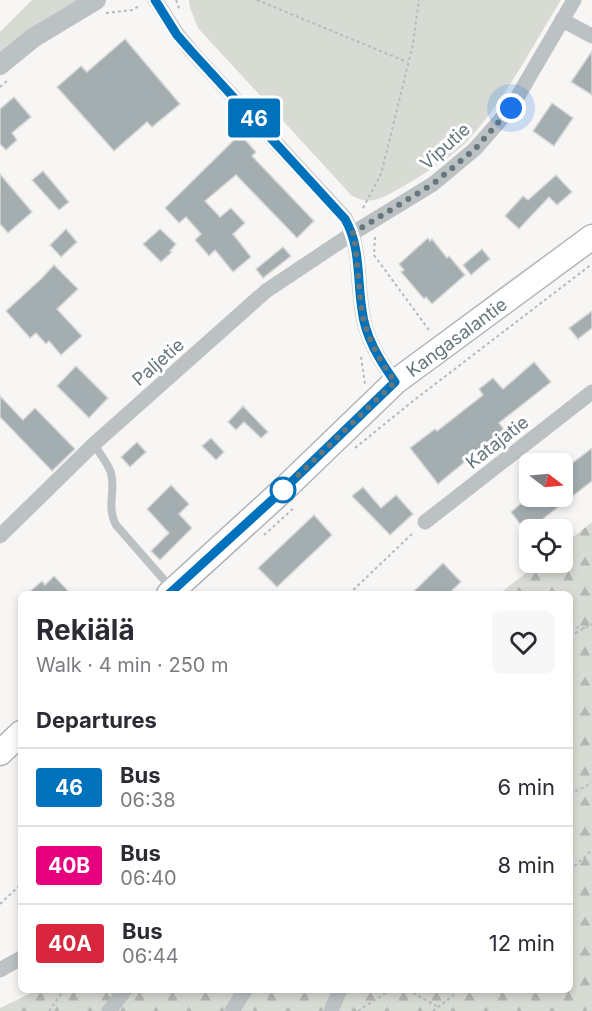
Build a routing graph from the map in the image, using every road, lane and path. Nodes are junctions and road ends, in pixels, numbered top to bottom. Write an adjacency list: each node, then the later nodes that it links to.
1 (148, 0): 6 (path)
2 (155, 0): 13 (street)
3 (257, 0): 9 (path)
4 (419, 0): 9 (path)
5 (574, 0): 7 (street, Viputie)
6 (99, 7): 10 (street)
7 (562, 20): 8 (street); 12 (street, Viputie)
8 (592, 36)
9 (408, 62): 12 (path)
10 (4, 72): 11 (path)
11 (0, 87)
12 (367, 215): 13 (street, Viputie); 16 (path)
13 (353, 233): 18 (street); 21 (street, Paljetie)
14 (592, 237): 18 (main road, Kangasalantie)
15 (592, 264): 22 (path)
16 (429, 330)
17 (359, 347): 19 (path)
18 (395, 382): 28 (main road, Kangasalantie)
19 (365, 387)
20 (592, 392): 24 (street, Katajatie)
21 (94, 444): 26 (street, Paljetie); 27 (lane)
22 (350, 453)
23 (297, 505): 25 (path)
24 (425, 522): 29 (path)
25 (263, 535)
26 (0, 536)
27 (170, 591)
28 (172, 591)
29 (352, 591)
30 (592, 624): 32 (path)
31 (573, 627): 32 (path)
32 (585, 628): 33 (path)
33 (573, 634)
34 (18, 736): 35 (main road)
35 (0, 753)
36 (592, 783): 37 (path)
37 (573, 792)
38 (592, 850): 39 (path)
39 (573, 867)
40 (18, 887): 41 (path)
41 (0, 904)
42 (18, 960): 43 (street)
43 (0, 970)
44 (62, 993): 53 (path)
45 (123, 993): 54 (street)
46 (243, 993): 55 (street)
47 (339, 993): 56 (street)
48 (386, 993): 52 (path)
49 (413, 993): 51 (path)
50 (456, 993): 51 (path)
51 (438, 1007): 58 (path)
52 (364, 1010): 57 (path)
53 (49, 1011)
54 (109, 1011)
55 (232, 1011)
56 (331, 1011)
57 (358, 1011)
58 (433, 1011)

